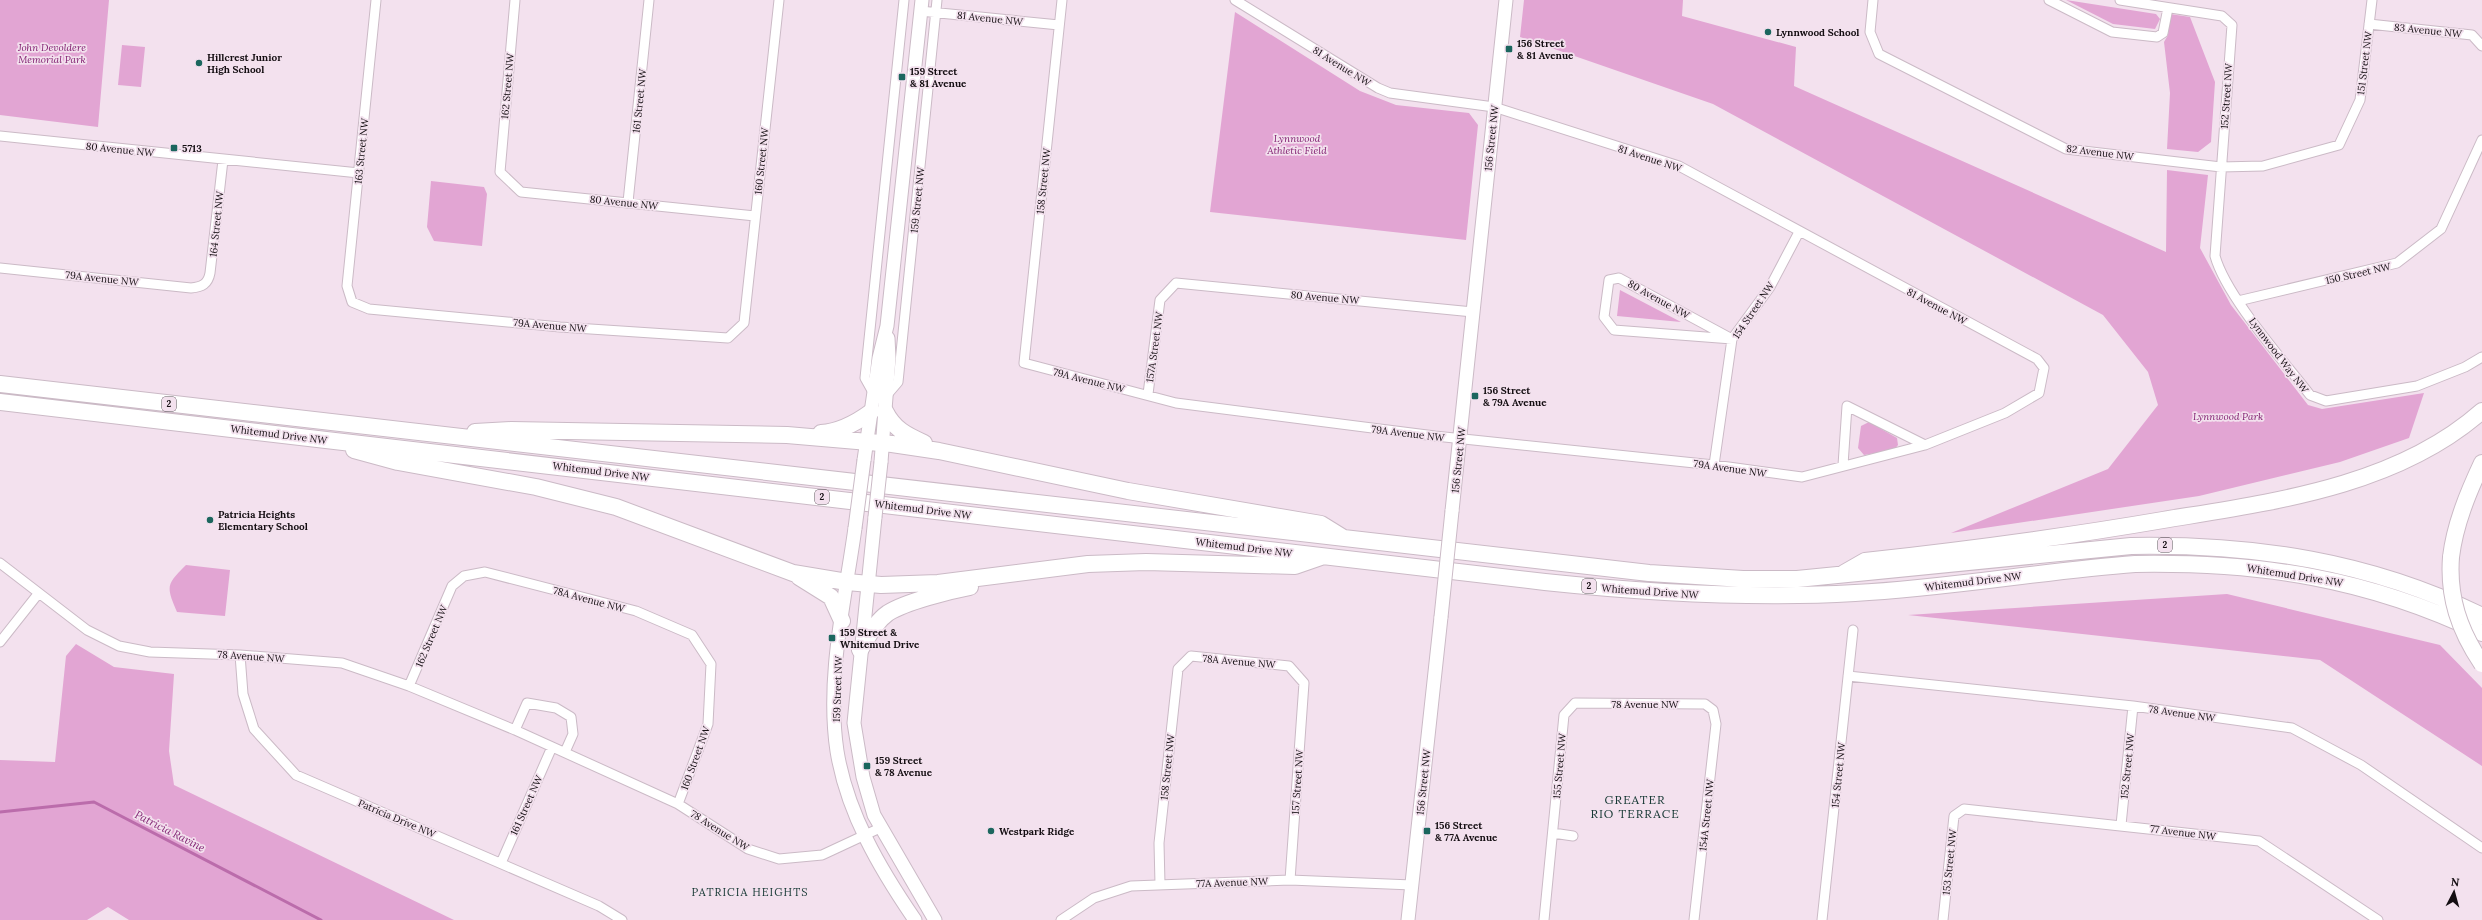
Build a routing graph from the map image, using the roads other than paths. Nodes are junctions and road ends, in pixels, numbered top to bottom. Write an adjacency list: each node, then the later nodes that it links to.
1 (376, 0): 27 (street, 163 Street NW)
2 (515, 0): 26 (street, 162 Street NW)
3 (649, 0): 28 (street, 161 Street NW)
4 (779, 0): 29 (street, 160 Street NW)
5 (904, 0): 45 (street)
6 (937, 0): 16 (street, 159 Street NW)
7 (1062, 0): 18 (street, 158 Street NW)
8 (1235, 0): 20 (street, 81 Avenue NW)
9 (1506, 0): 20 (street, 156 Street NW)
10 (1873, 0): 25 (street, 82 Avenue NW)
11 (2050, 0): 15 (street)
12 (2120, 0): 15 (street)
13 (2372, 0): 17 (street, 151 Street NW)
14 (921, 5): 16 (street, 81 Avenue NW); 45 (street, 159 Street NW)
15 (2168, 8): 25 (street, 152 Street NW)
16 (936, 12): 18 (street, 81 Avenue NW); 45 (street, 159 Street NW)
17 (2369, 24): 19 (street, 83 Avenue NW); 23 (street, 151 Street NW)
18 (1059, 25): 40 (street, 158 Street NW)
19 (2482, 46)
20 (1494, 107): 30 (street, 81 Avenue NW); 36 (street, 156 Street NW)
21 (0, 136): 24 (street, 80 Avenue NW)
22 (2482, 140): 34 (street, 150 Street NW)
23 (2339, 145): 25 (street, 82 Avenue NW)
24 (223, 160): 27 (street, 80 Avenue NW); 33 (street, 164 Street NW)
25 (2221, 167): 34 (street, Lynnwood Way NW)
26 (500, 172): 28 (street, 80 Avenue NW)
27 (359, 173): 35 (street, 163 Street NW)
28 (628, 202): 29 (street, 80 Avenue NW)
29 (755, 216): 37 (street, 160 Street NW)
30 (1799, 232): 38 (street, 154 Street NW); 42 (street, 81 Avenue NW)
31 (0, 268): 33 (street, 79A Avenue NW)
32 (1176, 284): 36 (street, 80 Avenue NW); 43 (street, 157A Street NW)
33 (204, 285)
34 (2238, 301): 39 (street, Lynnwood Way NW)
35 (352, 302): 37 (street, 79A Avenue NW)
36 (1472, 312): 50 (street, 156 Street NW)
37 (744, 323)
38 (1732, 340): 38 (street, 80 Avenue NW); 57 (street, 154 Street NW)
39 (2482, 357)
40 (1024, 363): 43 (street, 79A Avenue NW)
41 (0, 384): 47 (highway, Whitemud Drive NW / 2)
42 (2039, 393): 53 (street, 79A Avenue NW)
43 (1148, 394): 50 (street, 79A Avenue NW)
44 (0, 402): 49 (highway, Whitemud Drive NW / 2)
45 (879, 403): 48 (highway); 51 (street, 159 Street NW); 52 (street, 159 Street NW); 54 (highway)
46 (2482, 411): 63 (highway)
47 (437, 435): 48 (highway); 58 (highway, Whitemud Drive NW / 2)
48 (787, 436): 51 (highway)
49 (319, 439): 59 (highway, Whitemud Drive NW / 2); 62 (highway)
50 (1460, 439): 57 (street, 79A Avenue NW); 98 (street, 156 Street NW, bridge)
51 (866, 443): 52 (highway); 64 (street, 159 Street NW, bridge)
52 (882, 443): 54 (highway); 65 (street, 159 Street NW, bridge)
53 (1925, 445): 56 (street, 79A Avenue NW); 56 (street)
54 (940, 451): 58 (highway)
55 (2482, 463): 77 (highway, bridge)
56 (1843, 464): 57 (street, 79A Avenue NW)
57 (1714, 465)
58 (1347, 540): 63 (highway, Whitemud Drive NW / 2)
59 (1324, 556): 61 (highway); 71 (highway, Whitemud Drive NW / 2)
60 (0, 563): 67 (street, 78 Avenue NW)
61 (1056, 568): 65 (highway); 73 (highway)
62 (793, 573): 64 (highway); 69 (highway)
63 (1838, 576): 68 (highway, Whitemud Drive NW / 2)
64 (848, 582): 65 (highway); 69 (street, 159 Street NW)
65 (867, 584): 73 (street, 159 Street NW)
66 (452, 586): 76 (street, 78A Avenue NW); 80 (street, 162 Street NW)
67 (38, 594): 72 (street); 74 (street, 78 Avenue NW)
68 (2482, 616)
69 (842, 621): 92 (street, 159 Street NW)
70 (1853, 630): 78 (street, 154 Street NW)
71 (2482, 634)
72 (0, 642)
73 (860, 650): 90 (street, 159 Street NW)
74 (240, 655): 80 (street, 78 Avenue NW); 95 (street, Patricia Drive NW)
75 (1191, 656): 79 (street, 78A Avenue NW); 97 (street, 158 Street NW)
76 (711, 664): 87 (street, 160 Street NW)
77 (2482, 664)
78 (1848, 676): 82 (street, 78 Avenue NW); 106 (street, 154 Street NW)
79 (1304, 683): 96 (street, 157 Street NW)
80 (409, 686): 84 (street, 78 Avenue NW)
81 (1575, 703): 83 (street, 78 Avenue NW); 91 (street, 155 Street NW)
82 (2134, 706): 89 (street, 152 Street NW); 94 (street, 78 Avenue NW)
83 (1712, 710): 105 (street, 154A Street NW)
84 (515, 730): 85 (street, 78 Avenue NW); 86 (street)
85 (552, 747): 86 (street, 78 Avenue NW); 95 (street, 161 Street NW)
86 (565, 752): 87 (street, 78 Avenue NW)
87 (678, 804): 92 (street, 78 Avenue NW)
88 (1964, 809): 89 (street, 77 Avenue NW); 107 (street, 153 Street NW)
89 (2121, 825): 108 (street, 77 Avenue NW)
90 (880, 828): 92 (street, 78 Avenue NW); 101 (street, 159 Street NW)
91 (1553, 833): 93 (street); 104 (street, 155 Street NW)
92 (864, 835): 100 (street, 159 Street NW)
93 (1573, 836)
94 (2482, 848)
95 (501, 863): 99 (street, Patricia Drive NW)
96 (1290, 880): 97 (street, 77A Avenue NW); 98 (street, 77A Avenue NW)
97 (1160, 884): 102 (street, 77A Avenue NW)
98 (1412, 885): 103 (street, 156 Street NW)
99 (622, 920)
100 (915, 920)
101 (935, 920)
102 (1061, 920)
103 (1408, 920)
104 (1544, 920)
105 (1694, 920)
106 (1822, 920)
107 (1943, 920)
108 (2378, 920)

